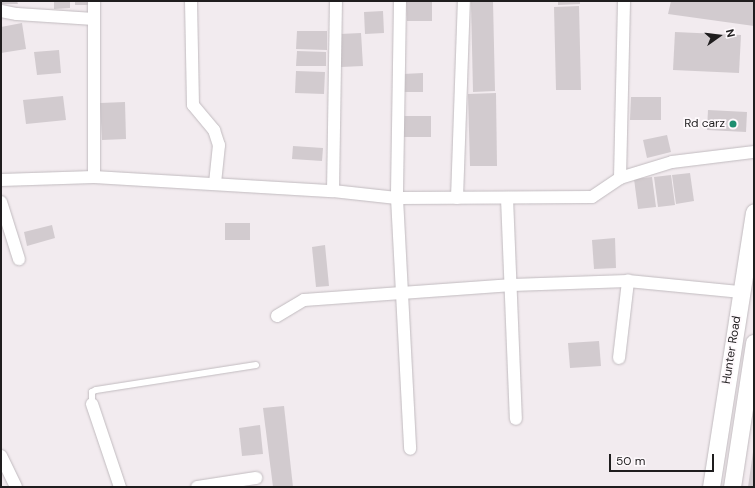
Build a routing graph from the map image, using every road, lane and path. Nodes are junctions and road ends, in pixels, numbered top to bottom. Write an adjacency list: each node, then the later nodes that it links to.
1 (94, 1): 8 (street)
2 (191, 1): 13 (street)
3 (336, 1): 14 (street)
4 (400, 1): 15 (street)
5 (464, 1): 16 (street)
6 (624, 1): 11 (street)
7 (1, 10): 8 (street)
8 (94, 19): 10 (street)
9 (754, 152): 11 (street)
10 (94, 177): 12 (street); 13 (street)
11 (620, 178): 17 (street)
12 (1, 180)
13 (215, 184): 14 (street)
14 (333, 191): 15 (street)
15 (398, 198): 16 (street); 24 (street)
16 (457, 198): 17 (street)
17 (507, 198): 22 (street)
18 (1, 202): 20 (street)
19 (754, 212): 23 (main road, Hunter Road)
20 (19, 259)
21 (628, 281): 22 (street); 23 (street); 27 (street)
22 (512, 285): 24 (street); 30 (street)
23 (741, 292): 37 (main road, Hunter Road)
24 (402, 293): 25 (street); 31 (street)
25 (277, 316)
26 (754, 343): 38 (main road, Hunter Road)
27 (619, 358)
28 (256, 365): 29 (lane)
29 (92, 404): 35 (street)
30 (516, 419)
31 (410, 449)
32 (1, 456): 34 (street)
33 (256, 478): 36 (street)
34 (16, 487)
35 (120, 487)
36 (197, 487)
37 (711, 487)
38 (732, 487)

